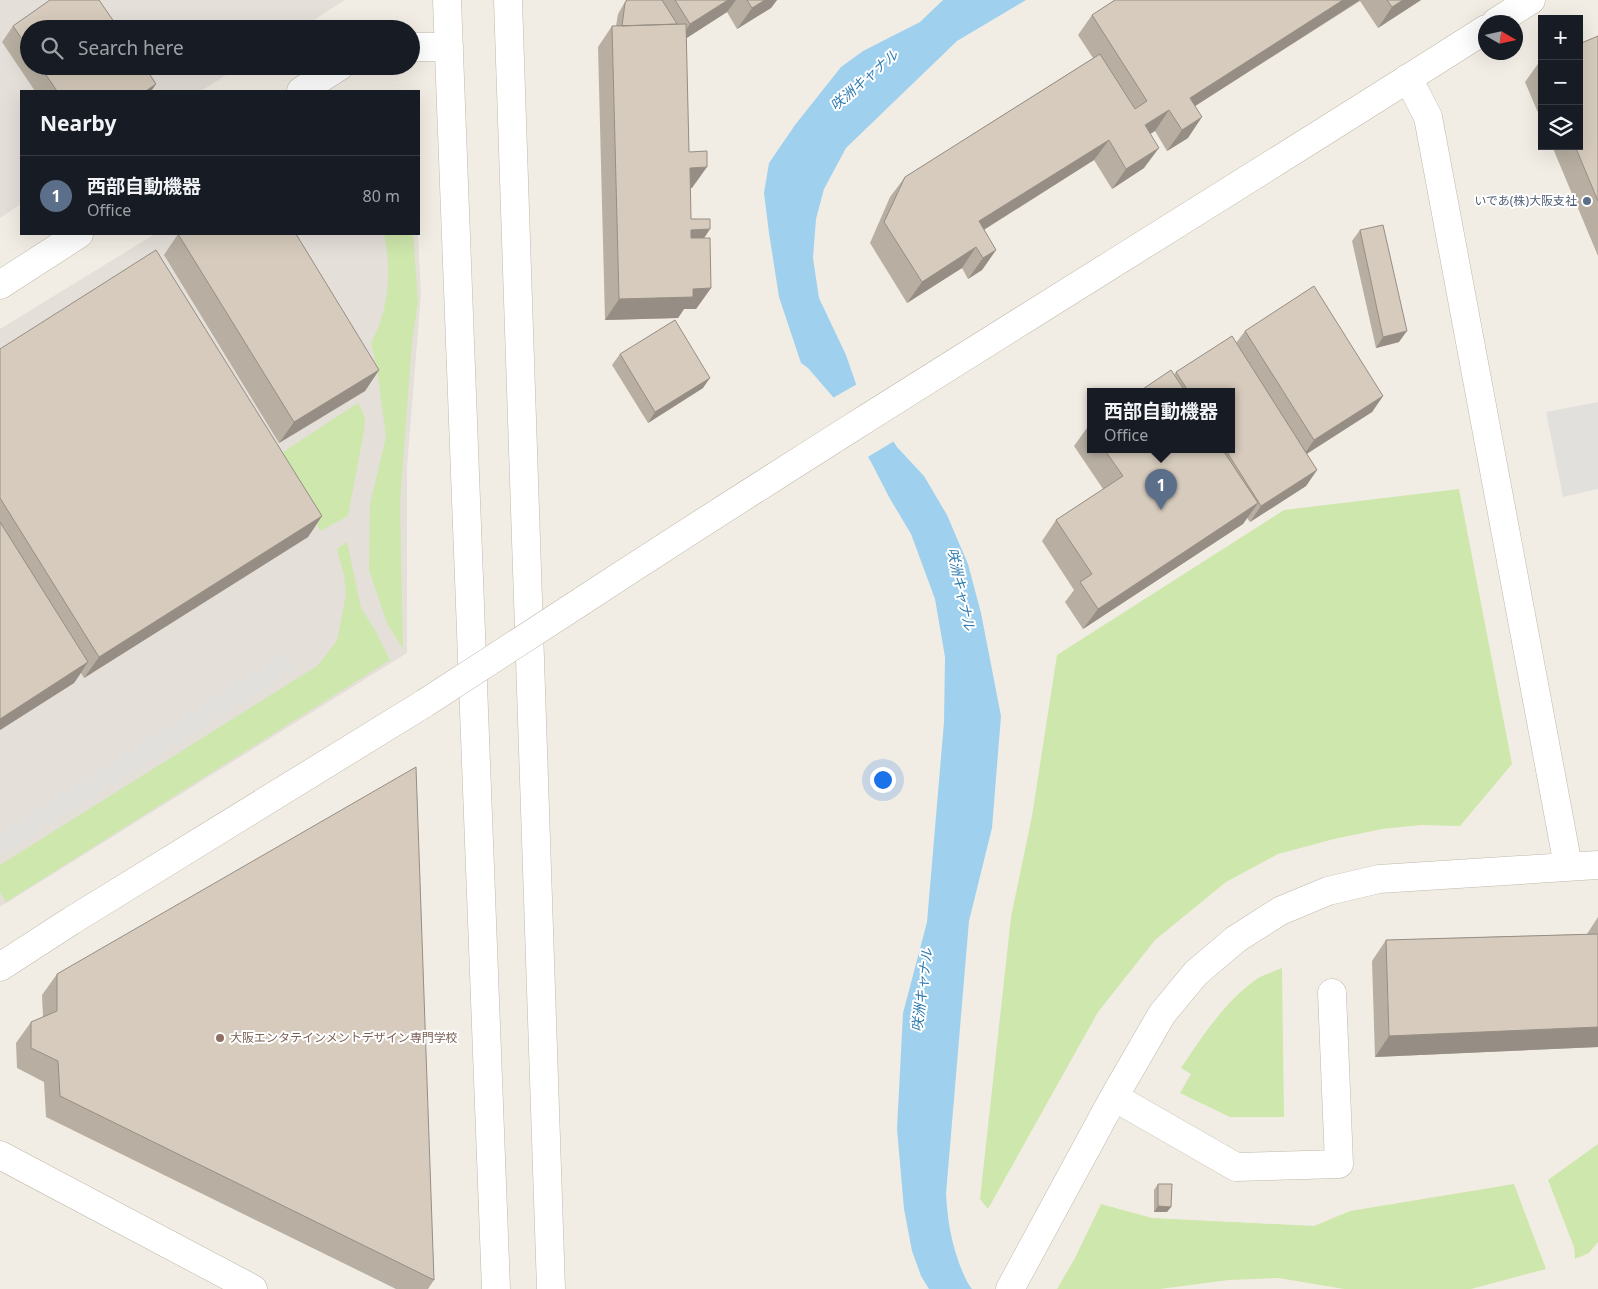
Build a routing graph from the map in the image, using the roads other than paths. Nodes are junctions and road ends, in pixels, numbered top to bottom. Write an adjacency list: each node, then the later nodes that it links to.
1 (447, 0): 6 (street)
2 (508, 0): 21 (street)
3 (1531, 0): 4 (street)
4 (1507, 15)
5 (1478, 34): 9 (street)
6 (449, 46): 7 (street); 20 (street)
7 (420, 47)
8 (326, 75): 10 (street)
9 (1408, 78): 14 (street); 15 (street, bridge)
10 (303, 90)
11 (77, 235): 12 (street)
12 (0, 285)
13 (1598, 865): 14 (street)
14 (1568, 866): 17 (street)
15 (0, 968)
16 (1332, 994): 17 (street)
17 (1114, 1097): 22 (street)
18 (0, 1155): 19 (street)
19 (253, 1289)
20 (496, 1289)
21 (551, 1289)
22 (1010, 1289)

